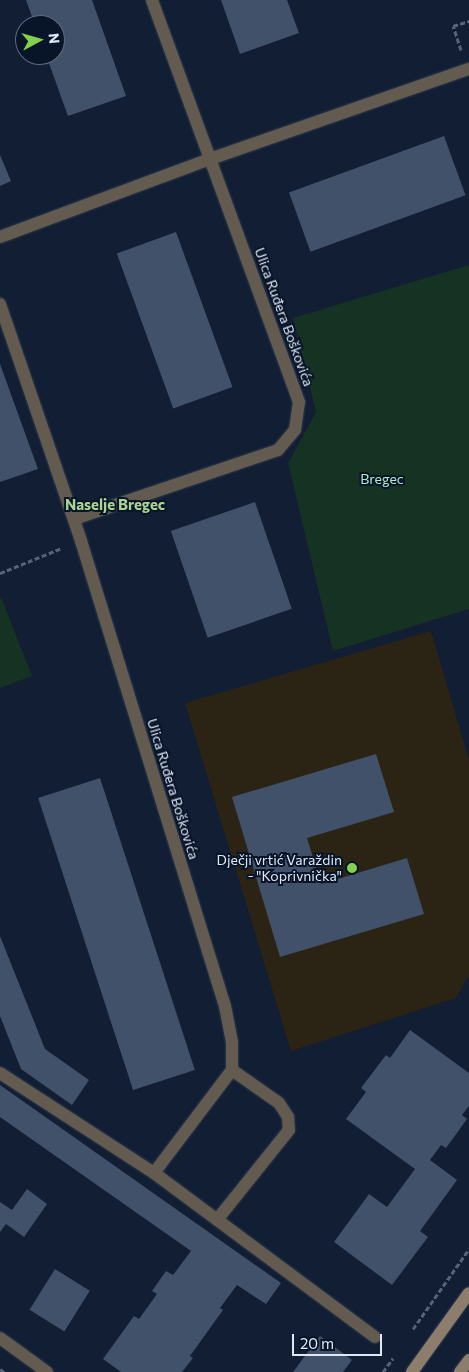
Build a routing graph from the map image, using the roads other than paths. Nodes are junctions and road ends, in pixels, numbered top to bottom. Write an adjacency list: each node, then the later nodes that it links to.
1 (152, 0): 3 (street, Ulica Ruđera Boškovića)
2 (468, 70): 3 (street)
3 (210, 159): 4 (street); 6 (street, Ulica Ruđera Boškovića)
4 (0, 237)
5 (0, 304): 6 (street, Ulica Ruđera Boškovića)
6 (74, 519): 7 (street, Ulica Ruđera Boškovića)
7 (232, 1070): 9 (street); 10 (street)
8 (0, 1073): 9 (street)
9 (154, 1174): 10 (street)
10 (217, 1220): 12 (street)
11 (469, 1293): 16 (main road)
12 (375, 1337)
13 (0, 1338): 15 (street)
14 (469, 1360): 17 (main road)
15 (47, 1372)
16 (412, 1372)
17 (460, 1372)

